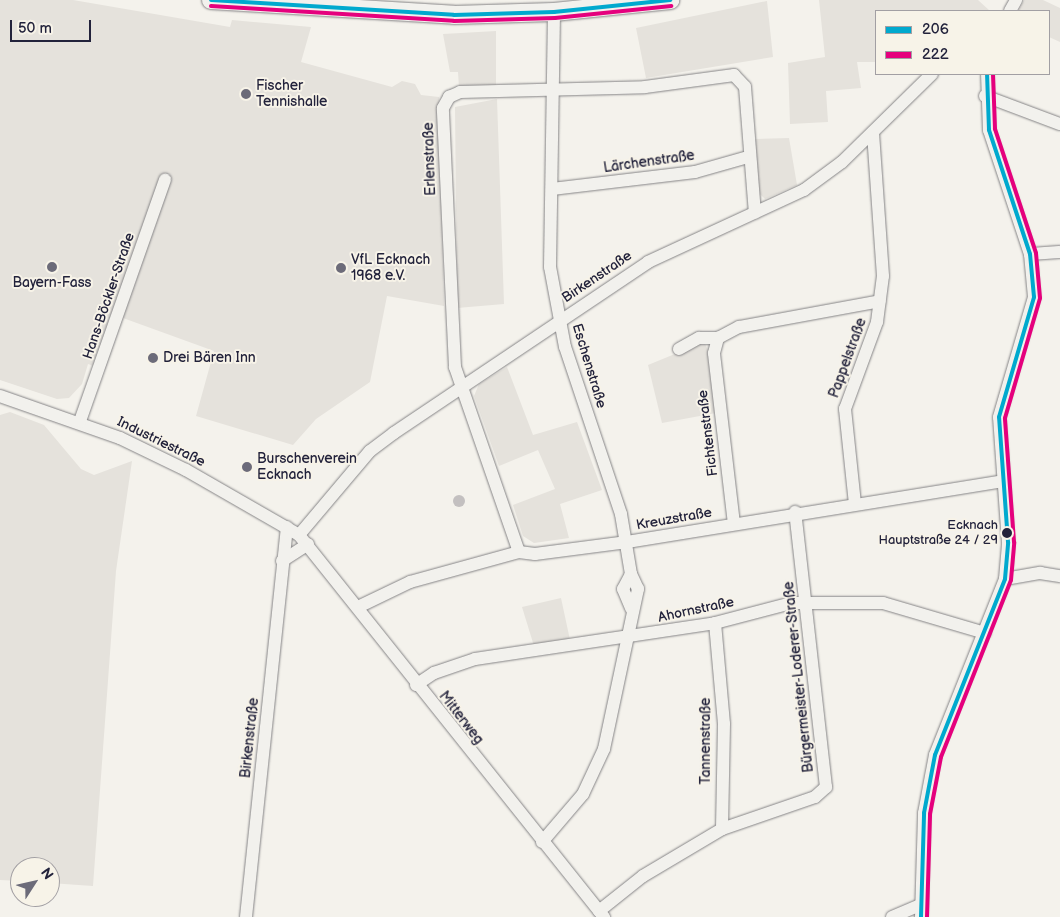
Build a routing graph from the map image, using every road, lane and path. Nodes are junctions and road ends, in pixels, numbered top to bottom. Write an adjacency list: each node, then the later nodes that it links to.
1 (211, 0): 3 (main road)
2 (670, 0): 3 (main road)
3 (554, 12): 6 (street, Eschenstraße)
4 (931, 75): 9 (street, Birkenstraße)
5 (987, 75): 7 (street)
6 (554, 90): 10 (street, Erlenstraße); 12 (street, Eschenstraße); 20 (street, Erlenstraße)
7 (985, 96): 8 (street); 15 (street)
8 (1060, 124)
9 (873, 132): 13 (street, Birkenstraße); 16 (street, Pappelstraße)
10 (748, 156): 12 (street, Lärchenstraße); 13 (street, Erlenstraße)
11 (164, 179): 22 (street, Hans-Böckler-Straße)
12 (552, 190): 17 (street, Eschenstraße)
13 (755, 213): 17 (street, Birkenstraße)
14 (1060, 252): 15 (street)
15 (1030, 254): 23 (street)
16 (880, 301): 18 (street); 24 (street, Pappelstraße)
17 (559, 320): 20 (street, Birkenstraße); 29 (street, Eschenstraße)
18 (718, 338): 19 (street); 26 (street, Fichtenstraße)
19 (679, 349)
20 (460, 386): 28 (street, Birkenstraße); 31 (street, Erlenstraße)
21 (0, 396): 22 (street, Industriestraße)
22 (80, 422): 27 (street, Industriestraße)
23 (1003, 482): 24 (street, Kreuzstraße); 34 (street)
24 (855, 504): 25 (street, Kreuzstraße)
25 (795, 512): 26 (street, Kreuzstraße); 35 (street, Bürgermeister-Loderer-Straße)
26 (734, 524): 29 (street, Kreuzstraße)
27 (287, 527): 28 (street, Industriestraße); 32 (street, Birkenstraße)
28 (299, 535): 30 (street, Mitterweg)
29 (627, 542): 31 (street, Kreuzstraße); 39 (street, Eschenstraße)
30 (308, 544): 32 (street); 36 (street, Mitterweg)
31 (519, 552): 36 (street, Kreuzstraße)
32 (282, 561): 45 (street, Birkenstraße)
33 (1060, 576): 34 (street)
34 (1005, 579): 38 (street)
35 (806, 603): 37 (street, Ahornstraße); 38 (street, Ahornstraße); 41 (street, Bürgermeister-Loderer-Straße)
36 (358, 607): 40 (street, Mitterweg)
37 (715, 623): 39 (street, Ahornstraße); 41 (street, Tannenstraße)
38 (984, 633): 43 (street)
39 (627, 639): 40 (street, Ahornstraße); 42 (street, Eschenstraße)
40 (416, 684): 42 (street, Mitterweg)
41 (722, 829): 44 (street, Bürgermeister-Loderer-Straße)
42 (542, 842): 44 (street, Mitterweg)
43 (920, 911): 46 (street)
44 (602, 914)
45 (246, 917)
46 (892, 917)

